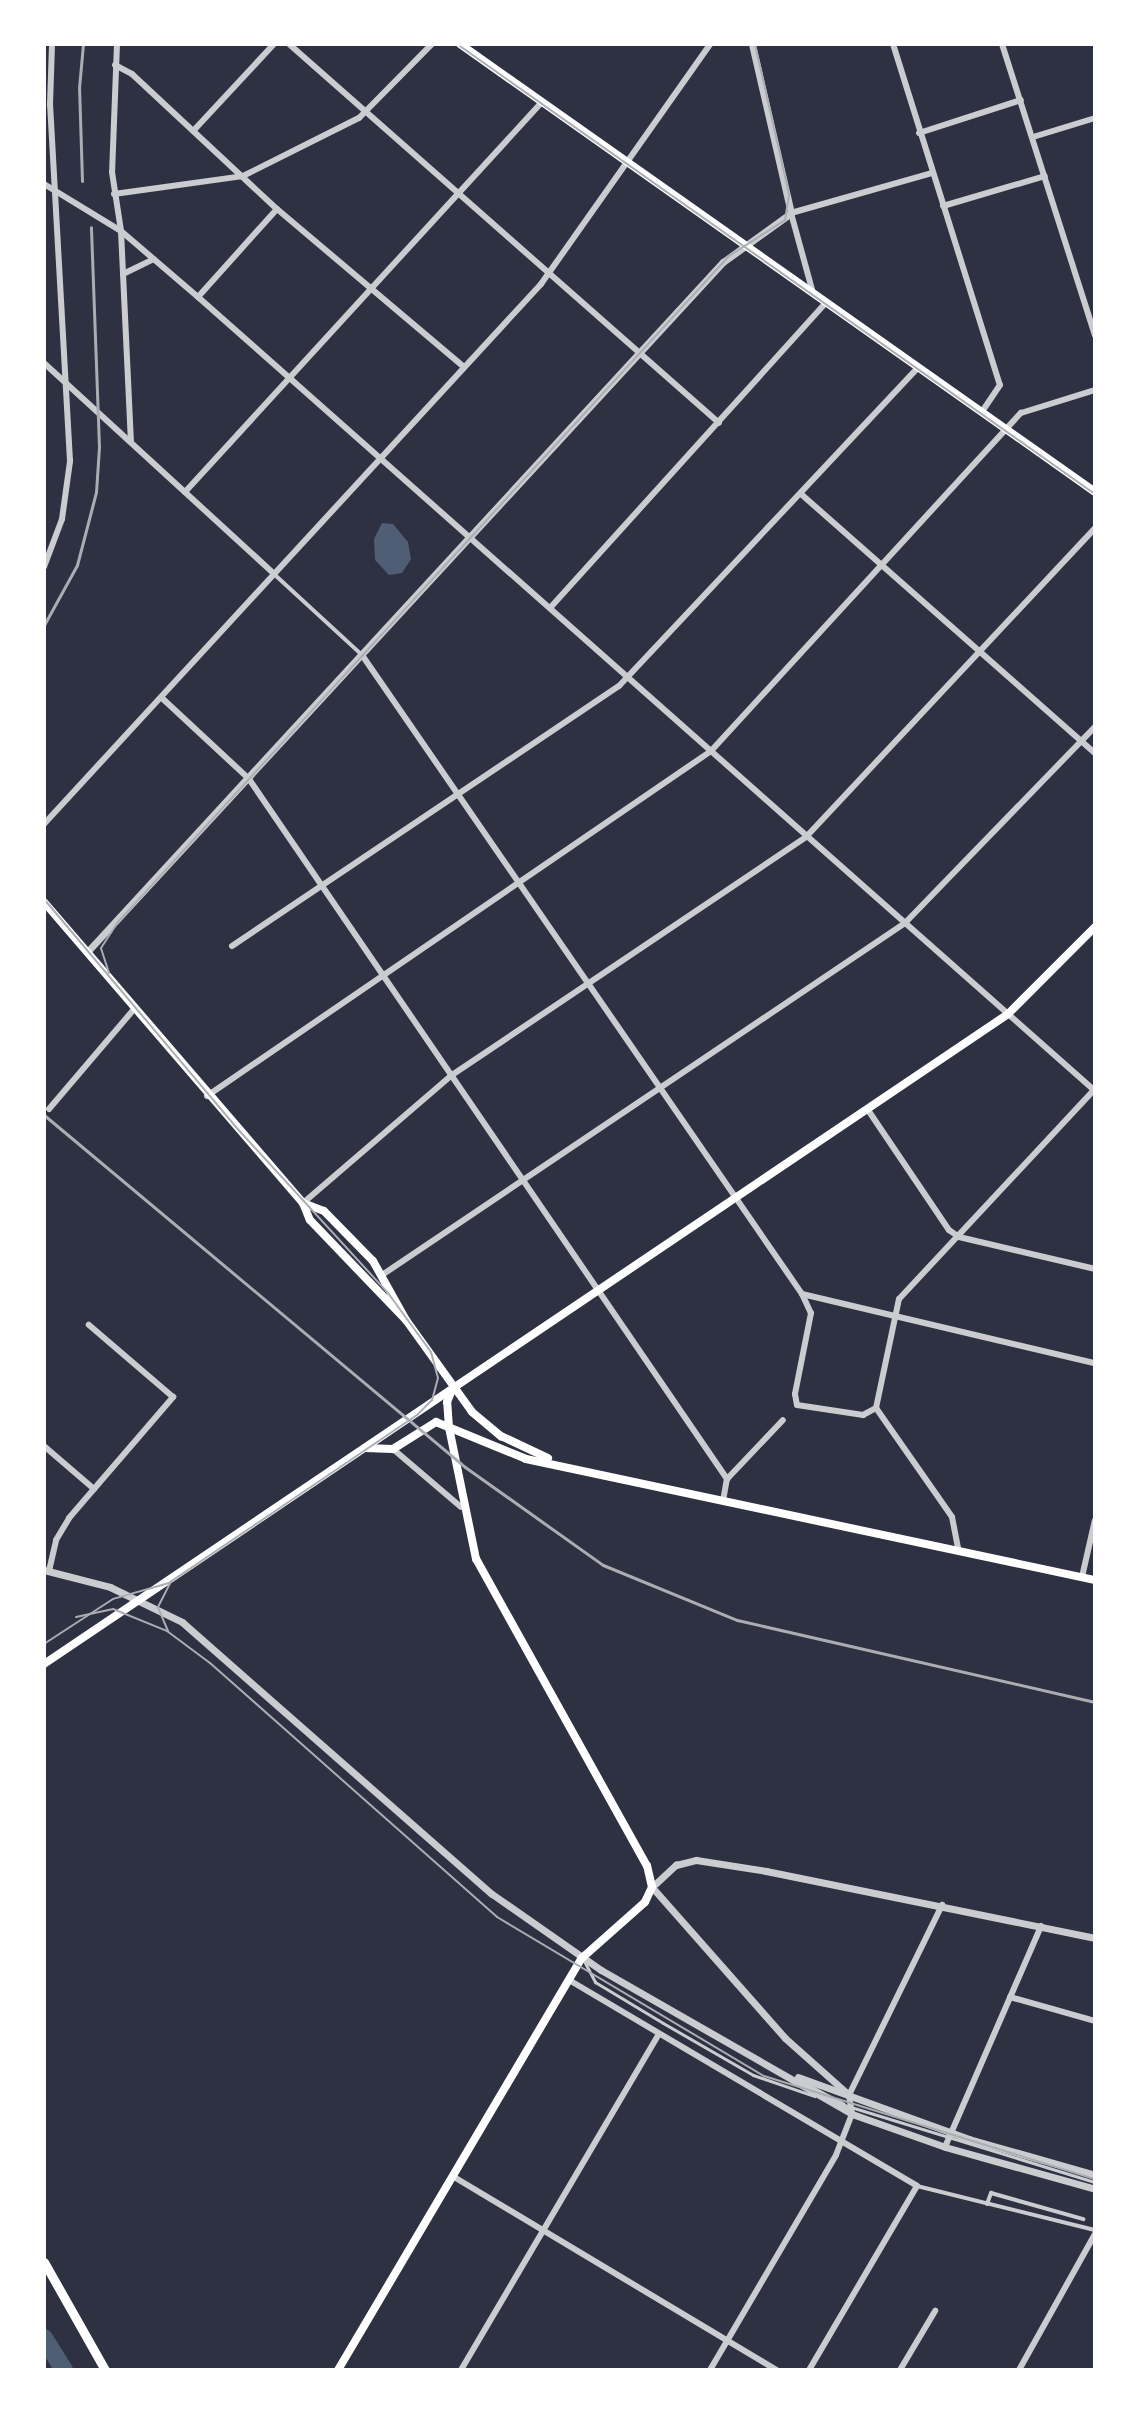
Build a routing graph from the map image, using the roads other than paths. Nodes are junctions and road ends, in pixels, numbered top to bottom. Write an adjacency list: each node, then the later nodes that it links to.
1 (52, 44): 24 (street)
2 (117, 44): 11 (street)
3 (274, 44): 16 (street)
4 (289, 44): 14 (street)
5 (432, 44): 14 (street)
6 (460, 44): 13 (main road)
7 (710, 44): 19 (street)
8 (752, 44): 29 (street)
9 (893, 44): 17 (street)
10 (1002, 44): 12 (street)
11 (115, 65): 16 (street); 26 (street)
12 (1021, 100): 17 (street); 18 (street)
13 (542, 102): 19 (main road); 25 (street)
14 (366, 112): 21 (street); 25 (street)
15 (1095, 118): 18 (street)
16 (195, 129): 21 (street)
17 (919, 133): 20 (street)
18 (1033, 137): 22 (street)
19 (628, 162): 31 (main road); 33 (street)
20 (932, 173): 27 (street); 29 (street)
21 (243, 176): 26 (street); 28 (street)
22 (1045, 176): 27 (street); 39 (street)
23 (44, 184): 24 (street)
24 (57, 192): 30 (street); 45 (street)
25 (458, 193): 33 (street); 35 (street)
26 (114, 194): 30 (street)
27 (943, 206): 47 (street)
28 (277, 209): 35 (street); 37 (street)
29 (791, 213): 31 (street); 36 (street)
30 (121, 231): 32 (street); 34 (street)
31 (744, 245): 36 (main road); 40 (street)
32 (154, 259): 34 (street); 37 (street)
33 (549, 273): 40 (street); 42 (street)
34 (123, 274): 50 (street)
35 (369, 288): 42 (street); 44 (street)
36 (813, 293): 38 (main road)
37 (198, 297): 44 (street)
38 (826, 303): 43 (main road); 48 (street)
39 (1095, 336)
40 (639, 353): 48 (street); 56 (street)
41 (44, 363): 45 (street)
42 (464, 367): 51 (street)
43 (918, 368): 47 (main road); 54 (street)
44 (288, 376): 51 (street); 52 (street)
45 (65, 381): 50 (street); 58 (street)
46 (1095, 390): 49 (street)
47 (982, 412): 49 (main road)
48 (719, 423): 60 (street)
49 (1009, 430): 53 (main road); 57 (street)
50 (131, 442): 52 (street)
51 (381, 458): 56 (street); 59 (street)
52 (185, 492): 59 (street)
53 (1095, 492)
54 (801, 494): 57 (street); 63 (street)
55 (1095, 528): 61 (street)
56 (470, 537): 60 (street); 62 (street)
57 (884, 566): 61 (street); 67 (street)
58 (44, 567)
59 (273, 573): 62 (street); 64 (street)
60 (550, 608): 63 (street)
61 (980, 650): 66 (street); 72 (street)
62 (362, 655): 69 (street); 70 (street)
63 (629, 678): 67 (street); 70 (street)
64 (163, 699): 69 (street); 71 (street)
65 (1095, 727): 66 (street)
66 (1082, 741): 68 (street); 76 (street)
67 (711, 751): 72 (street); 73 (street)
68 (1095, 753)
69 (249, 779): 74 (street); 79 (street)
70 (457, 795): 73 (street); 74 (street)
71 (44, 824)
72 (806, 837): 76 (street); 81 (street)
73 (520, 883): 80 (street); 81 (street)
74 (323, 885): 78 (street); 80 (street)
75 (44, 902): 79 (main road)
76 (905, 923): 83 (street); 85 (street)
77 (1095, 927): 83 (main road)
78 (232, 946)
79 (88, 951): 82 (main road)
80 (384, 975): 84 (street); 87 (street)
81 (590, 985): 84 (street); 85 (street)
82 (135, 1008): 87 (main road); 88 (street)
83 (1008, 1014): 86 (street); 89 (main road)
84 (452, 1075): 90 (street); 92 (street)
85 (660, 1090): 90 (street); 91 (street)
86 (1095, 1090): 93 (street)
87 (207, 1096): 92 (main road)
88 (49, 1109)
89 (868, 1110): 91 (main road); 93 (street)
90 (524, 1181): 95 (street); 96 (street)
91 (734, 1199): 96 (main road); 97 (street)
92 (303, 1203): 95 (main road); 99 (main road)
93 (959, 1237): 94 (street); 98 (street)
94 (1095, 1269)
95 (382, 1275): 99 (main road)
96 (597, 1289): 102 (main road); 110 (street)
97 (802, 1294): 98 (street); 103 (street)
98 (895, 1316): 101 (street); 103 (street)
99 (406, 1320): 102 (main road)
100 (89, 1325): 111 (street)
101 (1095, 1363)
102 (453, 1388): 105 (main road); 107 (main road); 109 (main road)
103 (876, 1408): 115 (street)
104 (783, 1420): 110 (street)
105 (449, 1428): 108 (main road); 109 (main road); 113 (main road)
106 (44, 1446): 111 (street)
107 (364, 1448): 108 (main road); 119 (main road)
108 (393, 1449): 113 (street)
109 (559, 1463): 112 (main road)
110 (727, 1479): 112 (street)
111 (94, 1489): 116 (street)
112 (723, 1501): 115 (main road)
113 (461, 1507): 121 (main road)
114 (1095, 1520): 117 (street)
115 (958, 1549): 117 (main road)
116 (46, 1571): 119 (street)
117 (1082, 1577): 118 (main road)
118 (1095, 1580)
119 (140, 1599): 120 (main road); 125 (street)
120 (44, 1664)
121 (652, 1887): 122 (street); 125 (main road); 131 (street)
122 (942, 1905): 123 (street); 131 (street)
123 (1041, 1926): 124 (street); 127 (street)
124 (1095, 1938)
125 (582, 1958): 126 (main road); 130 (street); 132 (lane)
126 (569, 1980): 129 (street); 138 (main road)
127 (1010, 1997): 128 (street); 134 (street)
128 (1095, 2021)
129 (658, 2035): 135 (street); 144 (street)
130 (778, 2068): 131 (street); 132 (street); 133 (lane)
131 (849, 2095): 133 (street); 134 (street)
132 (829, 2101): 133 (street)
133 (852, 2110): 134 (street); 135 (street)
134 (948, 2139): 137 (street); 137 (street)
135 (841, 2144): 140 (street); 148 (street)
136 (1095, 2175): 137 (street)
137 (1074, 2176): 139 (lane); 141 (street)
138 (454, 2177): 144 (street); 150 (main road)
139 (1095, 2182)
140 (917, 2186): 142 (street); 154 (street)
141 (1095, 2189)
142 (987, 2204): 143 (street); 145 (street)
143 (1083, 2219)
144 (544, 2230): 148 (street); 151 (street)
145 (1095, 2232): 156 (street)
146 (44, 2262): 149 (main road)
147 (935, 2311): 155 (street)
148 (729, 2338): 152 (street); 153 (street)
149 (105, 2370)
150 (338, 2370)
151 (461, 2370)
152 (710, 2370)
153 (777, 2370)
154 (809, 2370)
155 (900, 2370)
156 (1019, 2370)

